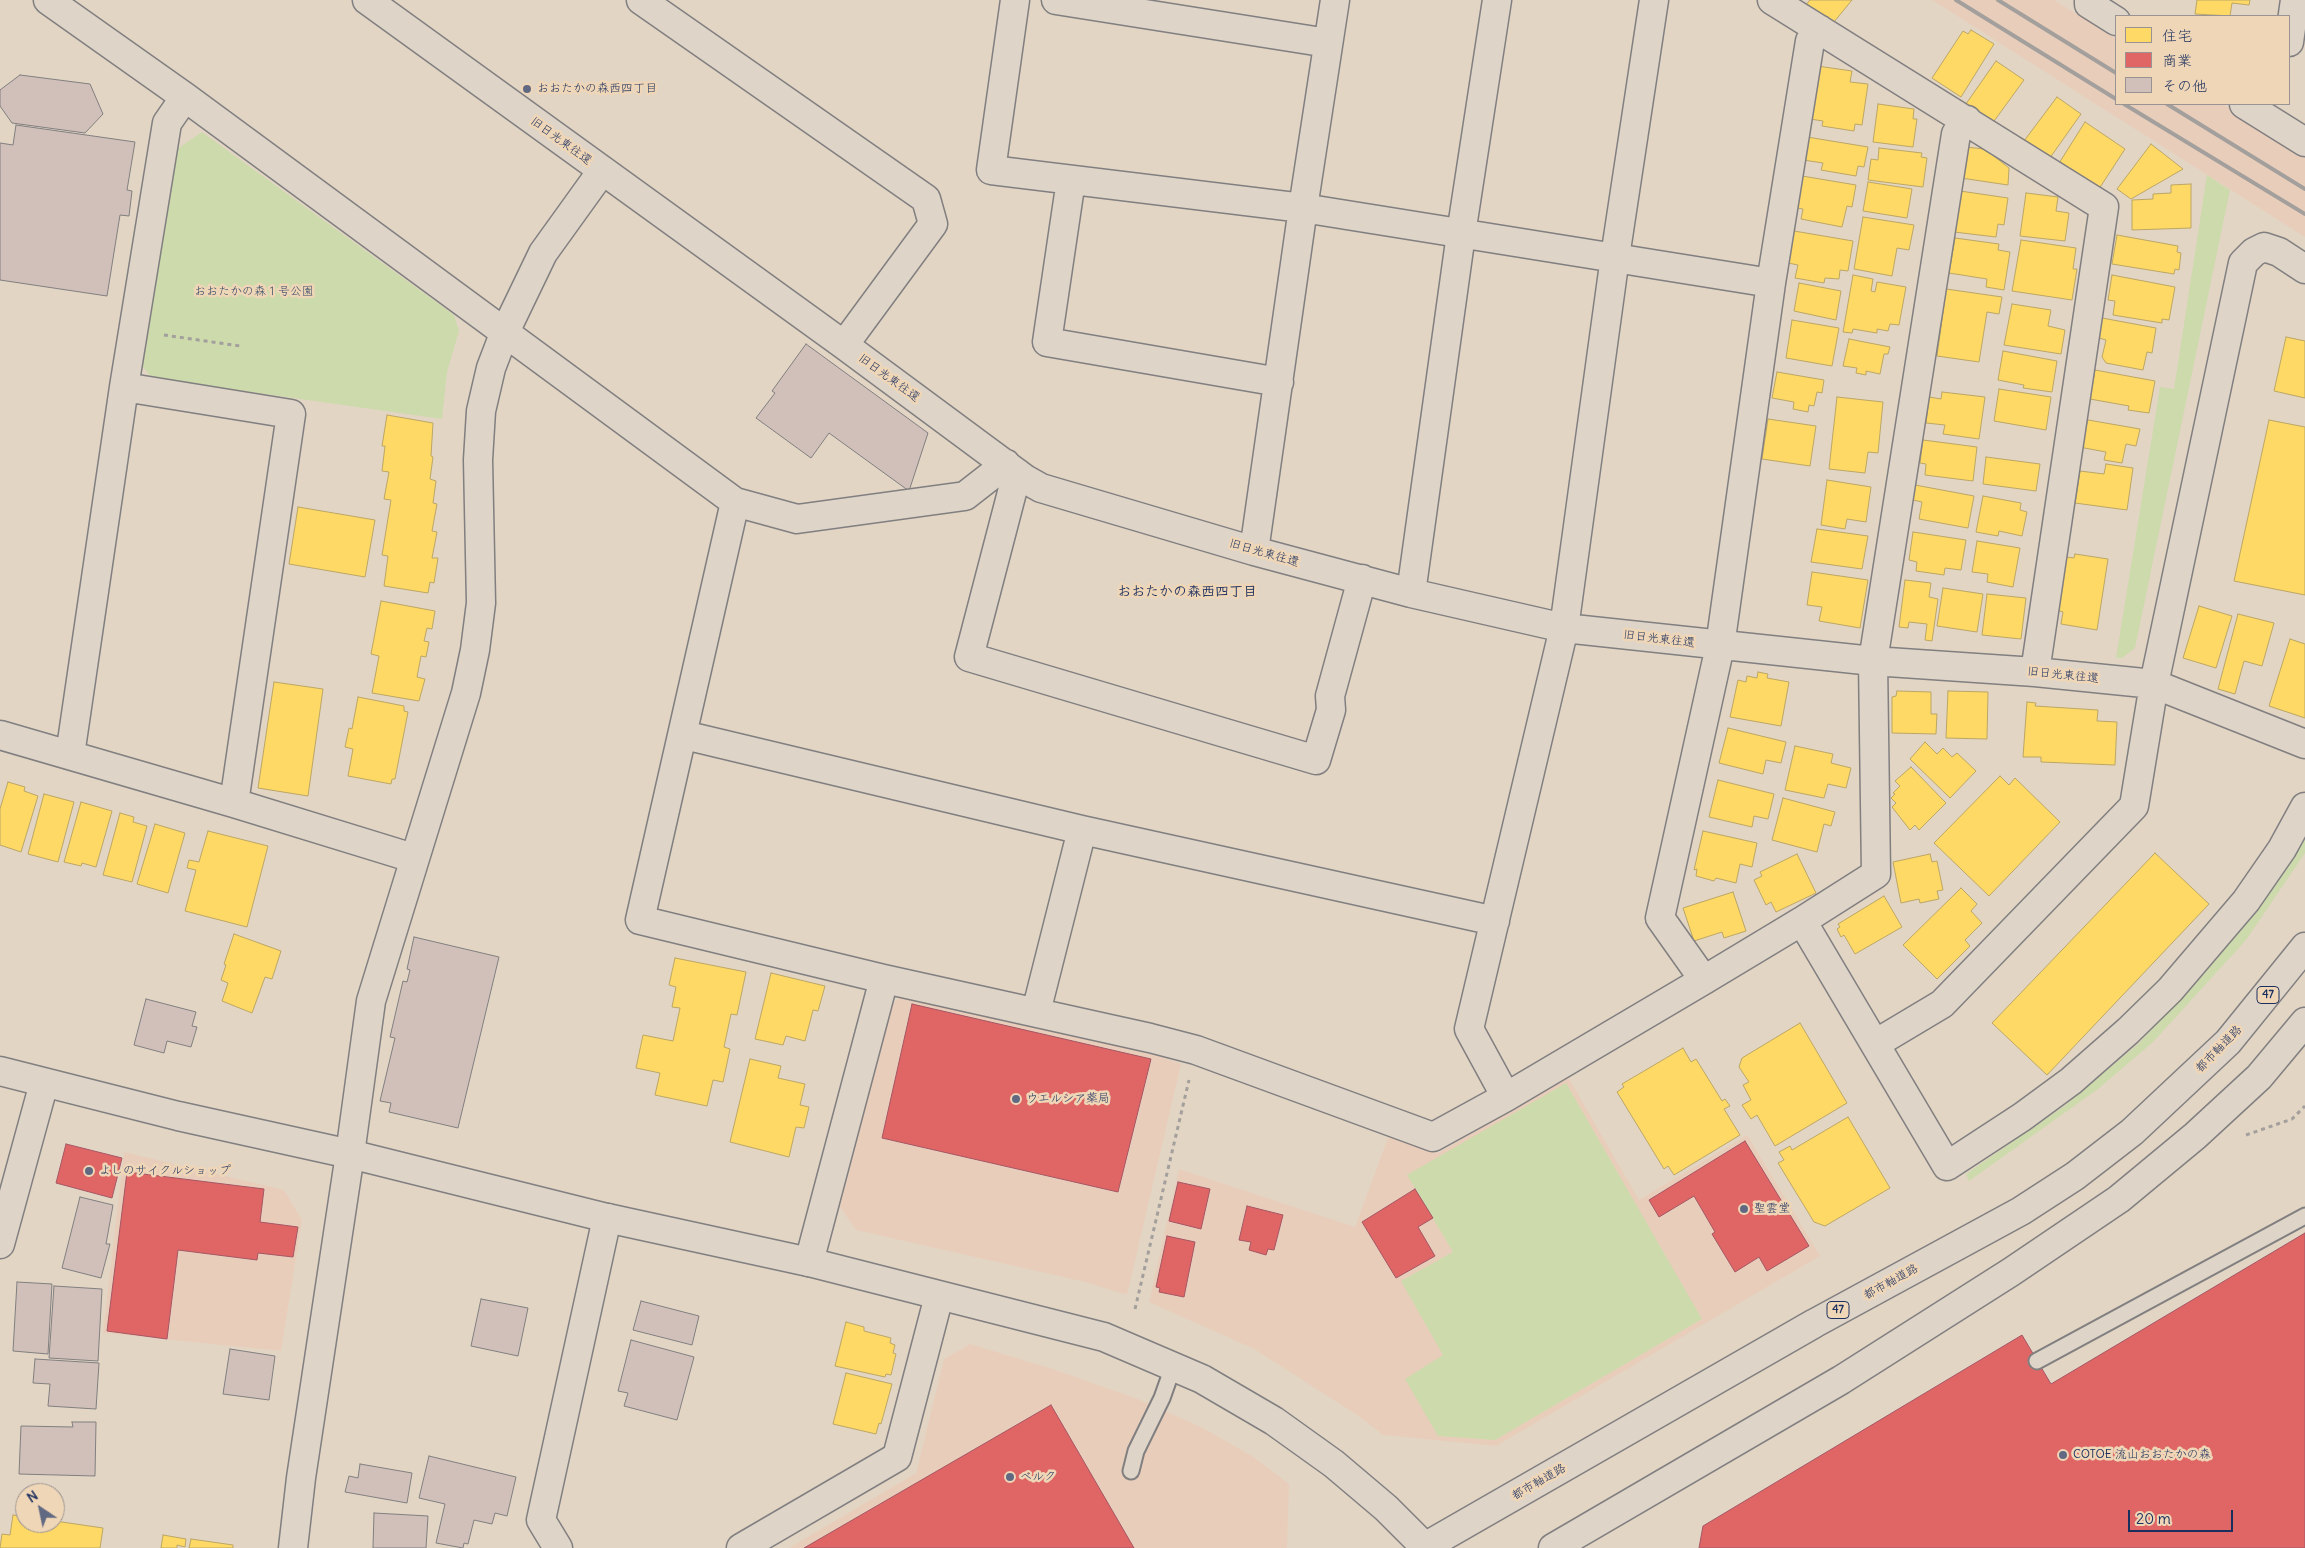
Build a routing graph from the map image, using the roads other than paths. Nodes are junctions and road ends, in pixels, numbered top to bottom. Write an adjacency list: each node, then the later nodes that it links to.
1 (48, 0): 17 (street)
2 (367, 0): 22 (street, 旧日光東往還)
3 (1015, 0): 23 (street)
4 (1056, 0): 12 (street)
5 (1335, 0): 16 (street)
6 (1497, 0): 25 (street)
7 (1654, 0): 26 (street)
8 (1772, 0): 14 (street)
9 (2089, 0): 13 (street)
10 (2295, 0): 15 (street)
11 (653, 4): 30 (street)
12 (1170, 8): 16 (street)
13 (2115, 20)
14 (1819, 29): 20 (street); 28 (street)
15 (2290, 35)
16 (1328, 43): 24 (street)
17 (185, 97): 29 (street); 32 (street)
18 (2247, 105): 19 (street)
19 (2278, 114): 21 (street)
20 (1967, 120): 40 (street); 41 (street)
21 (2305, 142)
22 (602, 171): 29 (street); 30 (street, 旧日光東往還)
23 (1071, 180): 24 (street); 31 (street)
24 (1302, 208): 25 (street); 31 (street)
25 (1461, 234): 26 (street); 37 (street)
26 (1615, 256): 28 (street); 38 (street)
27 (2305, 269): 42 (street)
28 (1772, 283): 39 (street)
29 (504, 334): 34 (street); 50 (street)
30 (844, 345): 33 (street, 旧日光東往還)
31 (1279, 382): 35 (street)
32 (124, 387): 46 (street); 47 (street)
33 (1012, 469): 34 (street); 35 (street, 旧日光東往還); 36 (street)
34 (735, 502): 44 (street)
35 (1254, 551): 36 (street, 旧日光東往還)
36 (1362, 579): 37 (street, 旧日光東往還)
37 (1411, 593): 38 (street, 旧日光東往還)
38 (1564, 628): 39 (street, 旧日光東往還); 51 (street)
39 (1720, 646): 40 (street, 旧日光東往還); 55 (street)
40 (1873, 662): 41 (street, 旧日光東往還); 52 (street)
41 (2035, 672): 42 (street, 旧日光東往還)
42 (2154, 684): 45 (street, 旧日光東往還); 58 (street)
43 (0, 735): 46 (street)
44 (684, 735): 49 (street); 54 (street)
45 (2305, 744)
46 (70, 755): 47 (street)
47 (234, 803): 50 (street)
48 (2305, 807): 58 (street)
49 (1082, 830): 51 (street); 56 (street)
50 (413, 858): 62 (street)
51 (1495, 921): 61 (street)
52 (1802, 921): 55 (street); 58 (street)
53 (2305, 946): 74 (street, 都市軸道路 / 47)
54 (884, 979): 56 (street); 66 (street)
55 (1704, 980): 61 (street)
56 (1036, 1012): 61 (street)
57 (2305, 1022): 75 (street)
58 (1875, 1044)
59 (0, 1071): 60 (street)
60 (44, 1083): 62 (street); 65 (street)
61 (1506, 1096)
62 (350, 1154): 64 (street); 71 (street)
63 (2305, 1216): 68 (lane)
64 (607, 1218): 66 (street); 72 (street)
65 (0, 1244)
66 (809, 1262): 67 (street)
67 (939, 1296): 69 (street); 73 (street)
68 (2037, 1361)
69 (1173, 1366): 70 (lane); 74 (street)
70 (1131, 1471)
71 (293, 1548)
72 (558, 1548)
73 (741, 1548)
74 (1426, 1548)
75 (1552, 1548)

